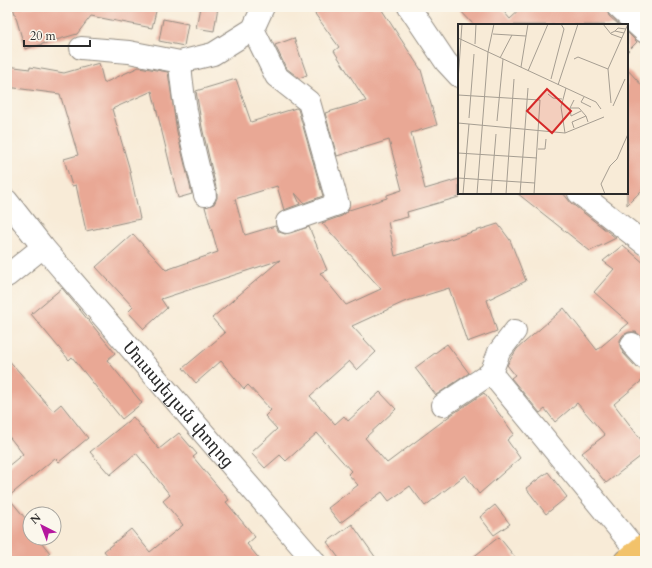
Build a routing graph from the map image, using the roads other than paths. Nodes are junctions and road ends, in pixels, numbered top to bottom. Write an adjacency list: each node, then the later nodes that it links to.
1 (263, 7): 4 (street)
2 (409, 7): 8 (street)
3 (618, 7): 5 (street)
4 (253, 29): 7 (street); 12 (street)
5 (645, 32)
6 (81, 48): 7 (street)
7 (180, 62): 10 (street)
8 (458, 75)
9 (580, 194): 13 (street)
10 (205, 195)
11 (7, 201): 14 (street, Մուսայելյան փողոց)
12 (287, 222)
13 (645, 244)
14 (43, 247): 15 (street); 20 (street, Մուսայելյան փողոց)
15 (7, 276)
16 (515, 331): 17 (street)
17 (491, 373): 18 (street); 19 (street)
18 (443, 405)
19 (636, 552)
20 (314, 561)

